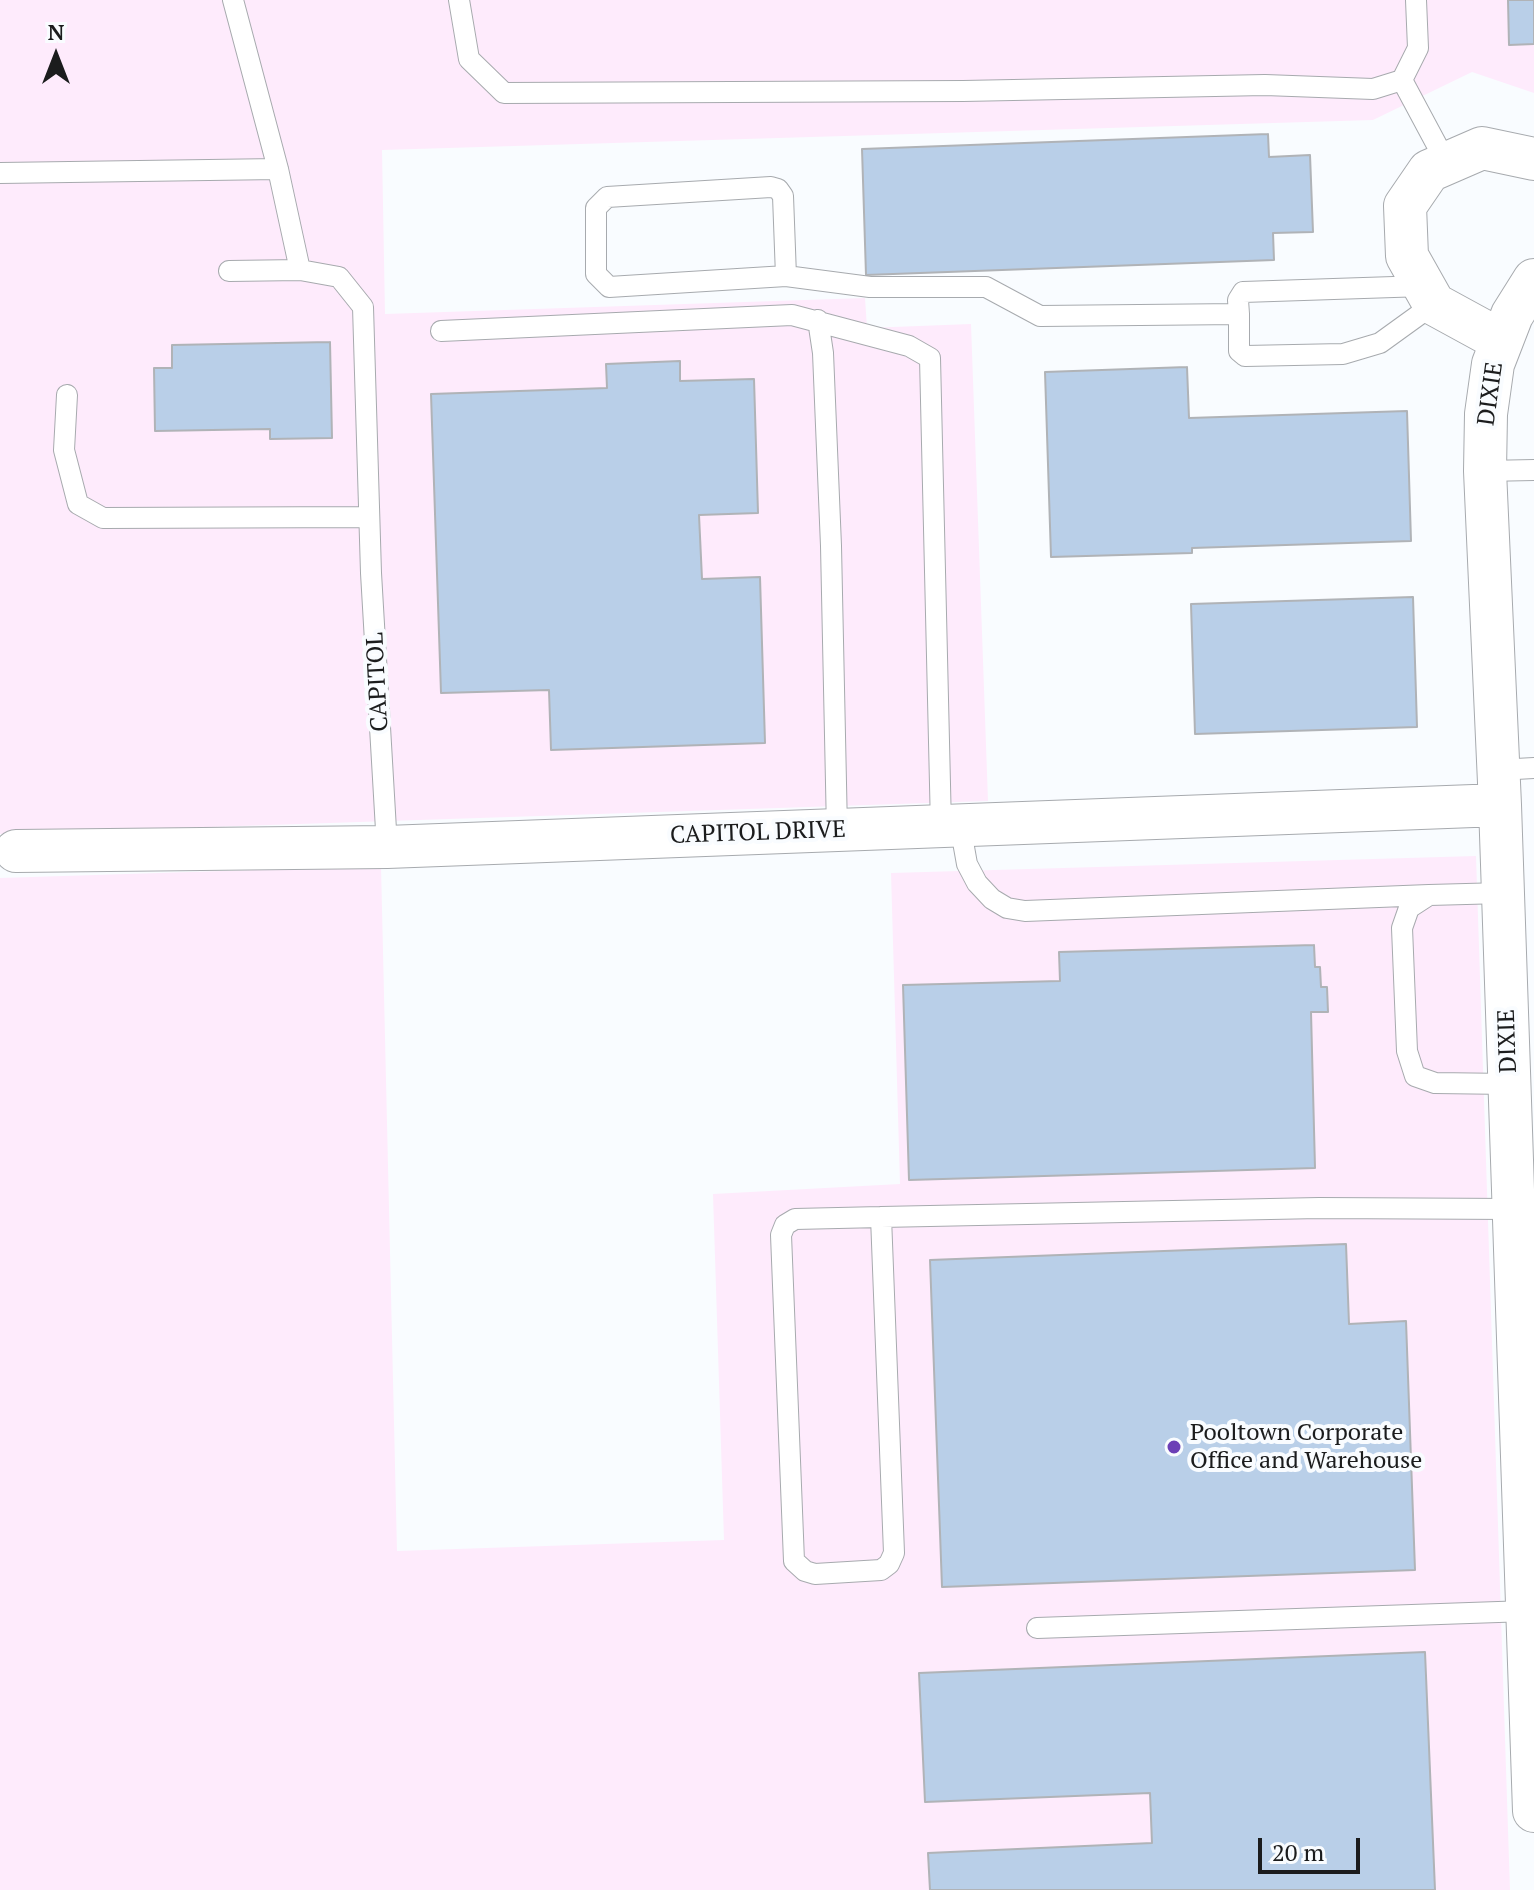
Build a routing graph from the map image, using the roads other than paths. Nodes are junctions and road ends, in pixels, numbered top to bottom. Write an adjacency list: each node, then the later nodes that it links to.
1 (233, 0): 7 (lane)
2 (459, 0): 4 (lane)
3 (1416, 0): 4 (lane)
4 (1402, 80): 6 (lane)
5 (1534, 159): 6 (street)
6 (1447, 164): 13 (street)
7 (278, 169): 8 (lane); 9 (lane)
8 (0, 173)
9 (300, 270): 10 (lane, CAPITOL); 21 (lane, CAPITOL)
10 (229, 271)
11 (786, 276): 11 (lane); 14 (lane)
12 (1534, 280): 17 (street, DIXIE)
13 (1429, 295): 14 (lane); 14 (lane); 17 (street)
14 (1239, 314)
15 (818, 320): 16 (lane); 23 (lane); 24 (lane)
16 (441, 331)
17 (1500, 340): 20 (street, DIXIE)
18 (67, 395): 21 (lane)
19 (1534, 470): 20 (lane)
20 (1485, 471): 22 (street, DIXIE)
21 (369, 517): 25 (lane, CAPITOL)
22 (1511, 781): 23 (street, CAPITOL DRIVE); 27 (street, DIXIE)
23 (951, 826): 24 (street, CAPITOL DRIVE); 28 (lane)
24 (837, 830): 25 (street, CAPITOL DRIVE)
25 (387, 847): 26 (street, CAPITOL DRIVE)
26 (8, 851)
27 (1503, 893): 28 (lane); 29 (street, DIXIE)
28 (1429, 895): 29 (lane)
29 (1509, 1084): 30 (street, DIXIE)
30 (1523, 1166): 31 (street, DIXIE)
31 (1513, 1209): 32 (lane); 33 (street, DIXIE)
32 (881, 1217): 32 (lane)
33 (1526, 1328): 34 (street, DIXIE)
34 (1529, 1591): 35 (lane); 36 (street, DIXIE)
35 (1037, 1628)
36 (1532, 1677): 37 (street, DIXIE)
37 (1534, 1811)

